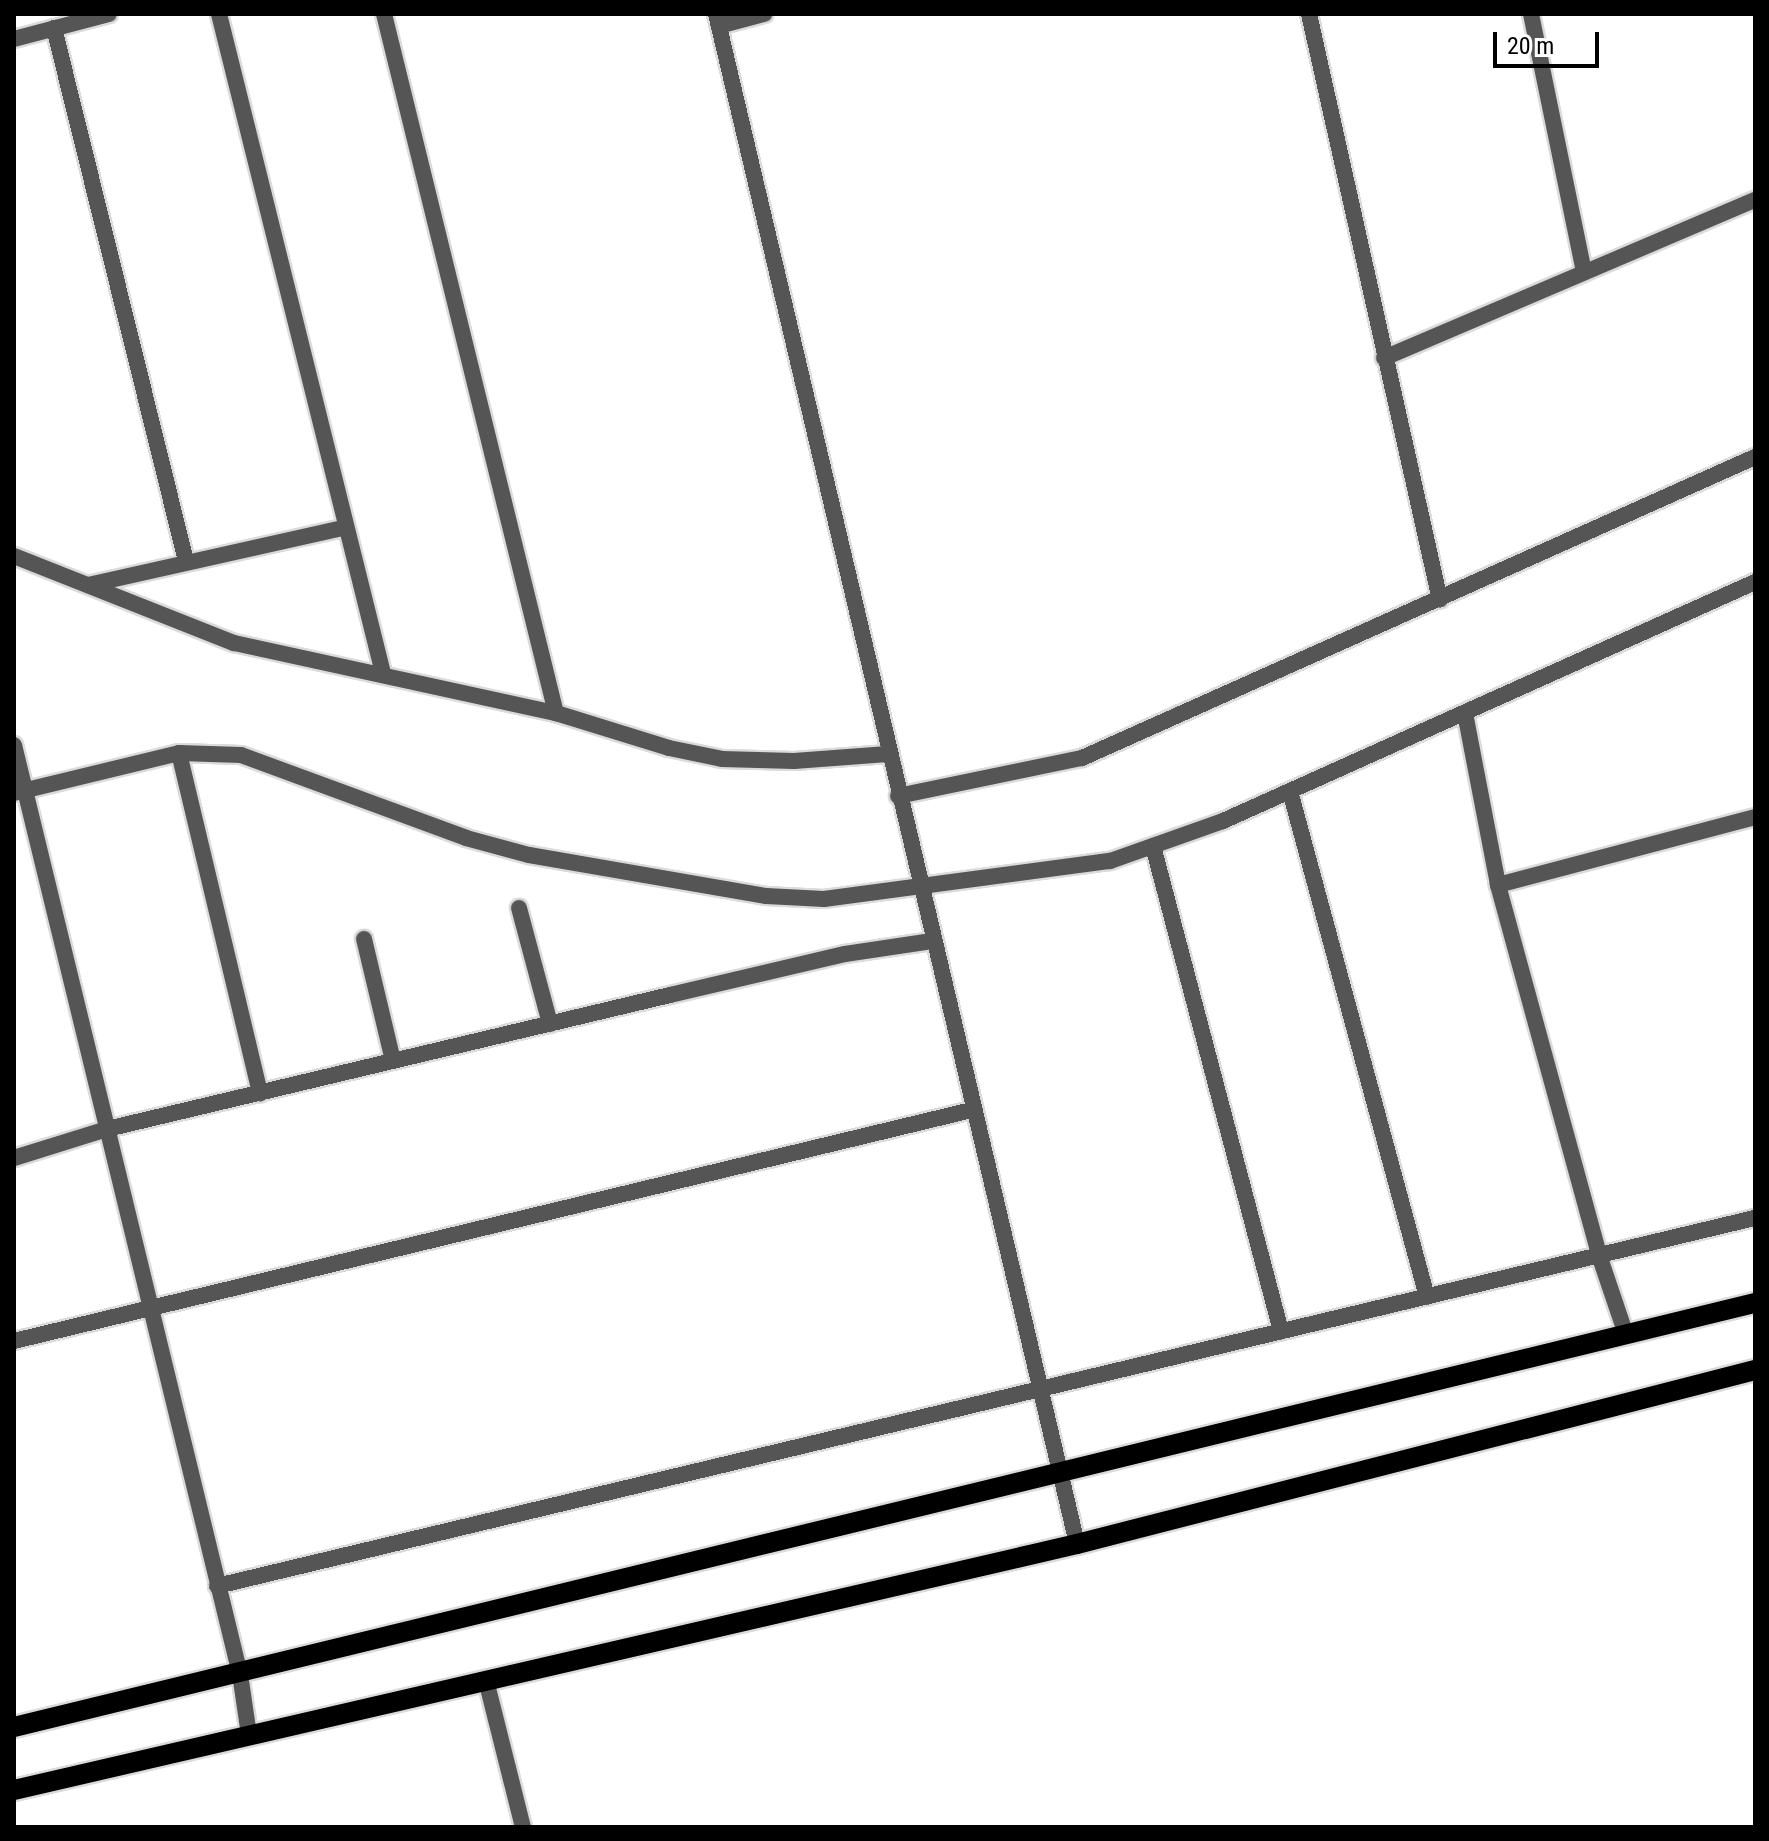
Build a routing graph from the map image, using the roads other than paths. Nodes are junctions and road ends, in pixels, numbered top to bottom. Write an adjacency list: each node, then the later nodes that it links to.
1 (109, 14): 8 (street)
2 (219, 14): 14 (street)
3 (384, 14): 21 (street)
4 (764, 14): 7 (street)
5 (1309, 14): 12 (street)
6 (1531, 14): 11 (street)
7 (718, 20): 25 (street)
8 (54, 28): 9 (street); 16 (street)
9 (14, 39)
10 (1755, 200): 11 (street)
11 (1584, 272): 12 (street)
12 (1384, 358): 19 (street)
13 (1755, 457): 19 (street)
14 (343, 528): 16 (street); 20 (street)
15 (14, 556): 18 (street)
16 (186, 561): 18 (street)
17 (1755, 582): 22 (street)
18 (88, 585): 20 (street)
19 (1440, 600): 28 (street)
20 (383, 673): 21 (street)
21 (556, 713): 25 (street)
22 (1465, 713): 26 (street); 32 (street)
23 (14, 745): 27 (street)
24 (179, 753): 27 (street); 31 (street); 38 (street)
25 (888, 754): 28 (street)
26 (1290, 791): 30 (street); 44 (street)
27 (19, 792): 40 (street)
28 (898, 796): 31 (street)
29 (1755, 817): 32 (street)
30 (1153, 846): 31 (street); 47 (street)
31 (919, 885): 35 (street)
32 (1498, 885): 43 (street)
33 (519, 908): 36 (street)
34 (364, 939): 37 (street)
35 (932, 941): 36 (street); 39 (street)
36 (550, 1024): 37 (street)
37 (393, 1061): 38 (street)
38 (260, 1093): 40 (street)
39 (972, 1110): 46 (street); 51 (street)
40 (107, 1129): 41 (street); 46 (street)
41 (14, 1158)
42 (1755, 1218): 43 (street)
43 (1600, 1258): 44 (street); 48 (street)
44 (1427, 1297): 47 (street)
45 (1755, 1303): 48 (main road)
46 (149, 1308): 49 (street); 54 (street)
47 (1281, 1331): 51 (street)
48 (1626, 1335): 52 (main road)
49 (14, 1341)
50 (1755, 1370): 53 (main road)
51 (1041, 1385): 52 (street); 54 (street)
52 (1060, 1473): 53 (street); 55 (main road)
53 (1077, 1544): 56 (main road)
54 (217, 1586): 55 (street)
55 (240, 1674): 57 (main road); 58 (street)
56 (486, 1680): 58 (main road); 60 (street)
57 (14, 1727)
58 (249, 1735): 59 (main road)
59 (14, 1790)
60 (523, 1827)

